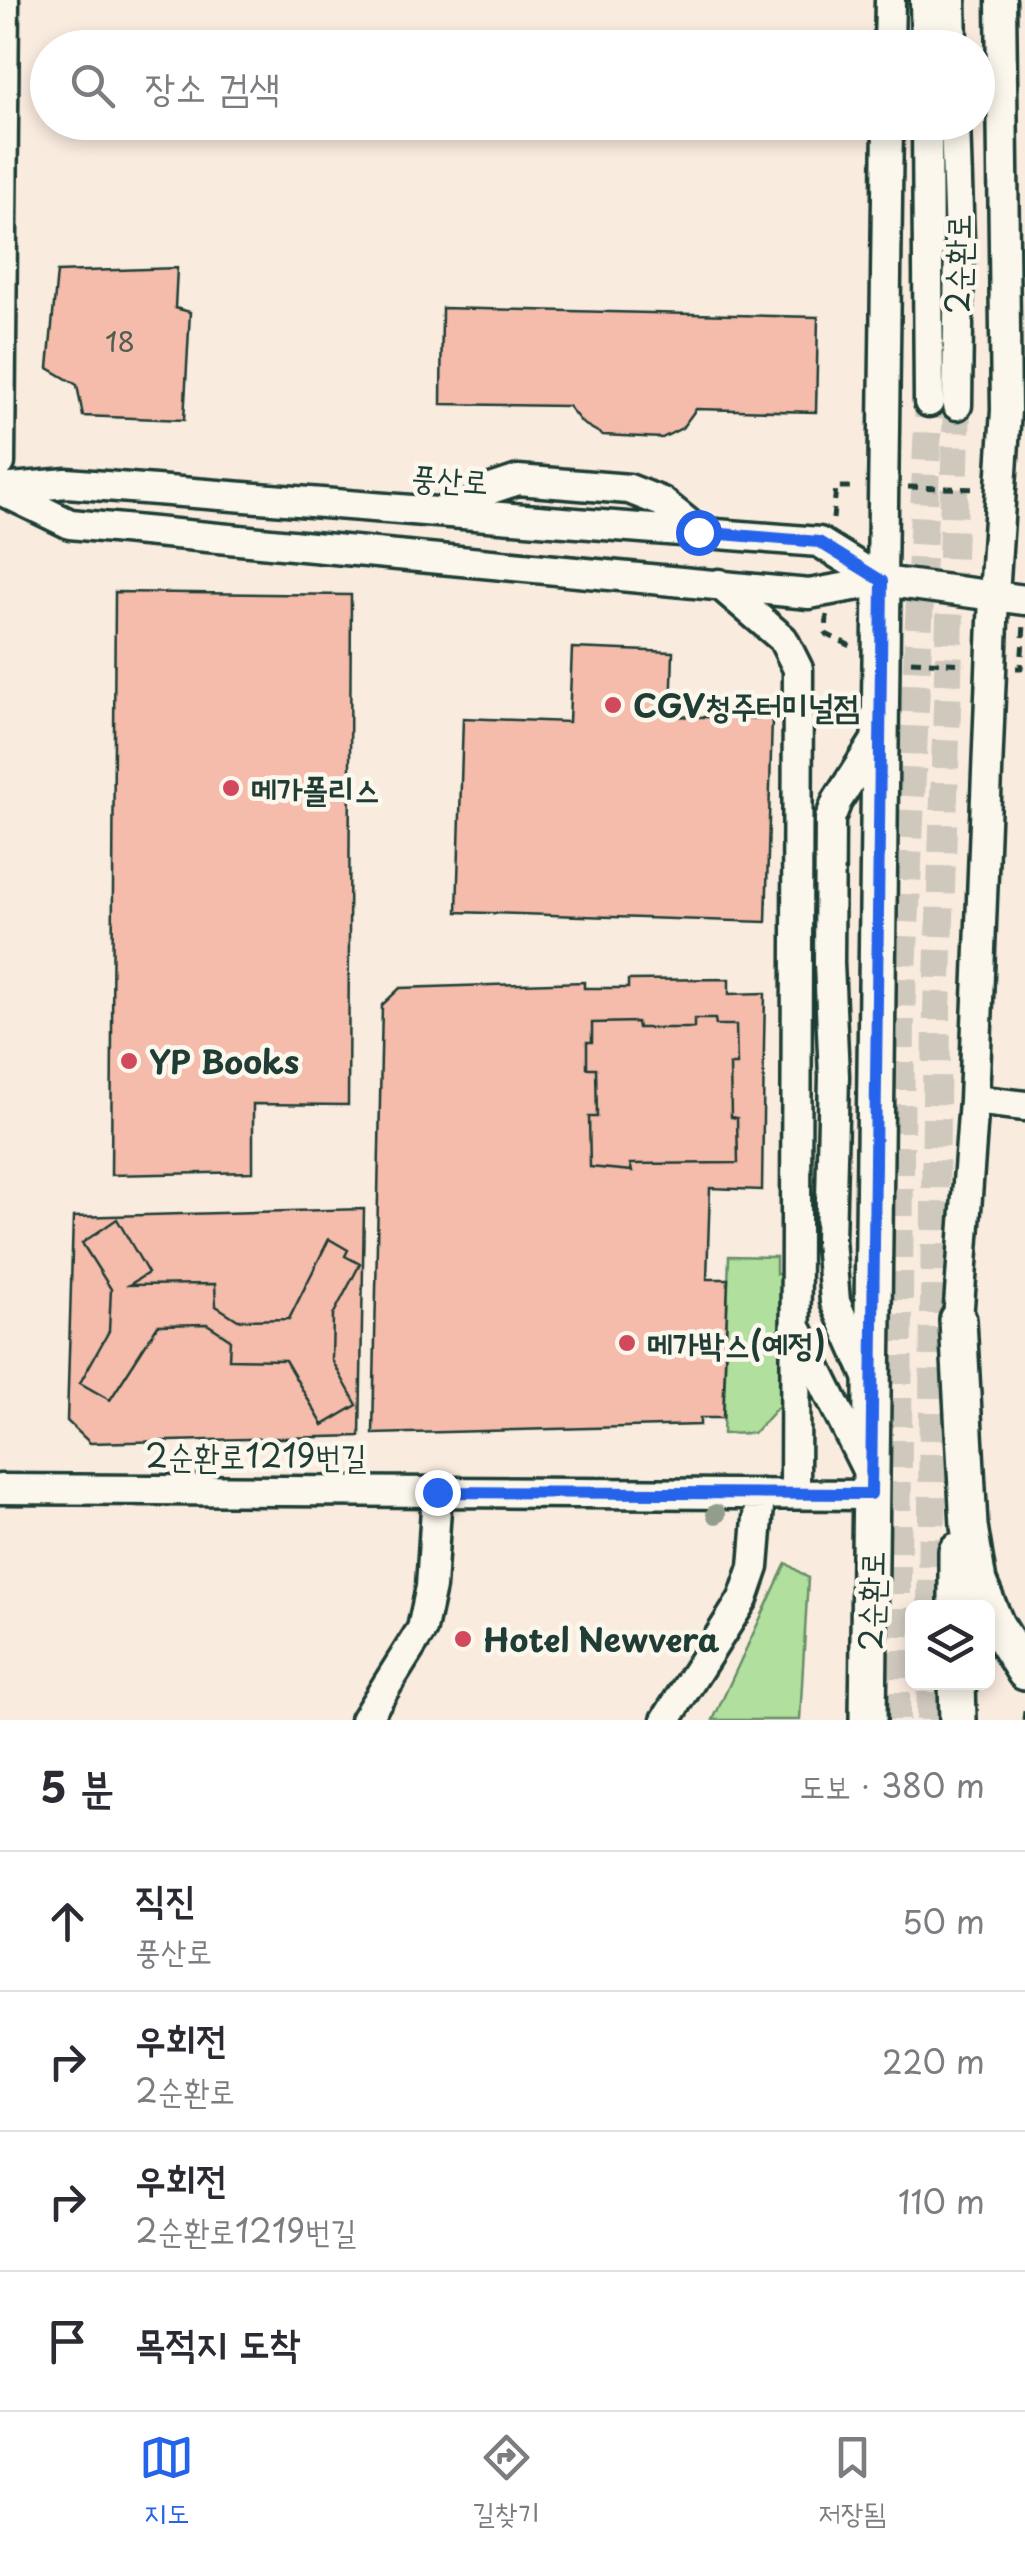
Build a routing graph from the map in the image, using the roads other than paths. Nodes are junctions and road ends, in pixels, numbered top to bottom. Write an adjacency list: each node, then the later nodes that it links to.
1 (4, 0): 13 (street)
2 (890, 0): 6 (street)
3 (925, 0): 7 (street)
4 (950, 0): 8 (street)
5 (1002, 0): 12 (street)
6 (889, 30)
7 (926, 30)
8 (951, 30)
9 (888, 140): 17 (street)
10 (929, 140): 11 (street, 2순환로)
11 (956, 140)
12 (1013, 140): 19 (street)
13 (1, 288): 14 (street)
14 (0, 463)
15 (461, 514): 16 (street, 풍산로); 16 (street); 18 (street, 풍산로)
16 (698, 532): 17 (street, 풍산로)
17 (882, 581): 18 (street, 풍산로); 19 (street, 풍산로); 21 (main road, 2순환로)
18 (719, 584): 25 (street)
19 (994, 596): 20 (street, 풍산로); 22 (street)
20 (1025, 600)
21 (881, 732): 26 (main road, 2순환로); 26 (street)
22 (974, 1100): 23 (street); 24 (street)
23 (1025, 1106)
24 (958, 1320): 32 (main road); 33 (main road)
25 (796, 1325): 27 (street); 31 (street)
26 (872, 1386): 27 (main road, 2순환로)
27 (871, 1487): 31 (street, 2순환로1219번길); 37 (main road, 2순환로)
28 (0, 1488): 29 (street, 2순환로1219번길)
29 (437, 1492): 30 (street, 2순환로1219번길); 35 (street)
30 (760, 1494): 31 (street, 2순환로1219번길); 36 (street)
31 (795, 1494)
32 (957, 1600)
33 (1025, 1672)
34 (958, 1690): 38 (main road)
35 (365, 1720)
36 (666, 1720)
37 (868, 1720)
38 (958, 1720)

